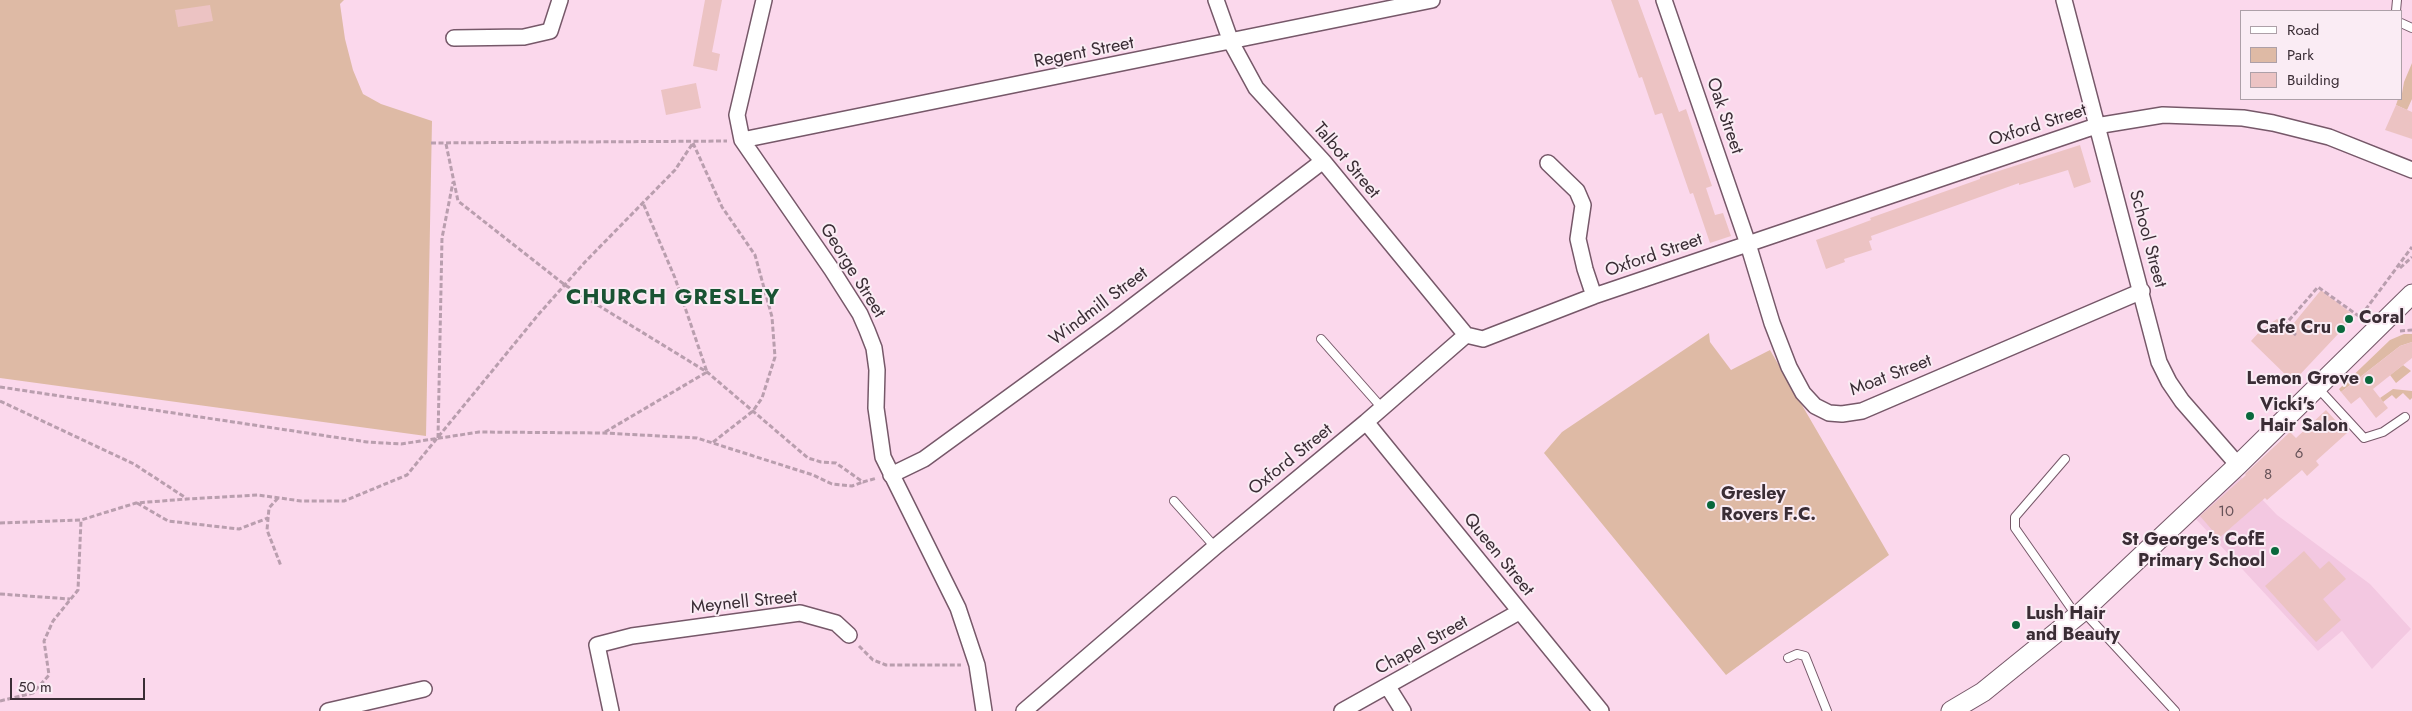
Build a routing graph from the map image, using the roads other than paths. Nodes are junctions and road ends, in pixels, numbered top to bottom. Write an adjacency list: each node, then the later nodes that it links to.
1 (560, 0): 7 (street)
2 (764, 0): 10 (street, George Street)
3 (1216, 0): 8 (street, Talbot Street)
4 (1432, 0): 8 (street, Regent Street)
5 (1664, 0): 14 (street, Oak Street)
6 (2064, 0): 9 (street, School Street)
7 (454, 38)
8 (1231, 42): 10 (street, Regent Street); 11 (street, Talbot Street)
9 (2096, 126): 13 (street, Oxford Street); 14 (street, Oxford Street); 15 (street, School Street)
10 (742, 140): 26 (street, George Street)
11 (1323, 161): 18 (street, Talbot Street); 26 (street, Windmill Street)
12 (1548, 163): 17 (street)
13 (2412, 170)
14 (1748, 244): 15 (street, Moat Street); 17 (street, Oxford Street)
15 (2142, 291): 25 (street, School Street)
16 (2412, 294): 20 (street)
17 (1594, 296): 18 (street, Oxford Street)
18 (1466, 335): 21 (street, Oxford Street)
19 (1322, 339): 21 (lane)
20 (2317, 387): 22 (lane); 25 (street)
21 (1382, 408): 23 (street, Oxford Street)
22 (2405, 417)
23 (1366, 422): 28 (street, Oxford Street); 29 (street, Queen Street)
24 (2065, 459): 30 (lane)
25 (2238, 465): 30 (street)
26 (891, 475): 37 (street, George Street)
27 (1174, 501): 28 (lane)
28 (1215, 547): 38 (street, Oxford Street)
29 (1519, 612): 33 (street, Chapel Street); 41 (street, Queen Street)
30 (2080, 613): 43 (street); 44 (lane)
31 (849, 635): 36 (street, Meynell Street)
32 (1788, 658): 42 (lane)
33 (1388, 687): 39 (street, Chapel Street); 40 (street)
34 (424, 689): 35 (street)
35 (328, 711)
36 (611, 711)
37 (984, 711)
38 (1024, 711)
39 (1342, 711)
40 (1403, 711)
41 (1601, 711)
42 (1827, 711)
43 (1951, 711)
44 (2175, 711)

